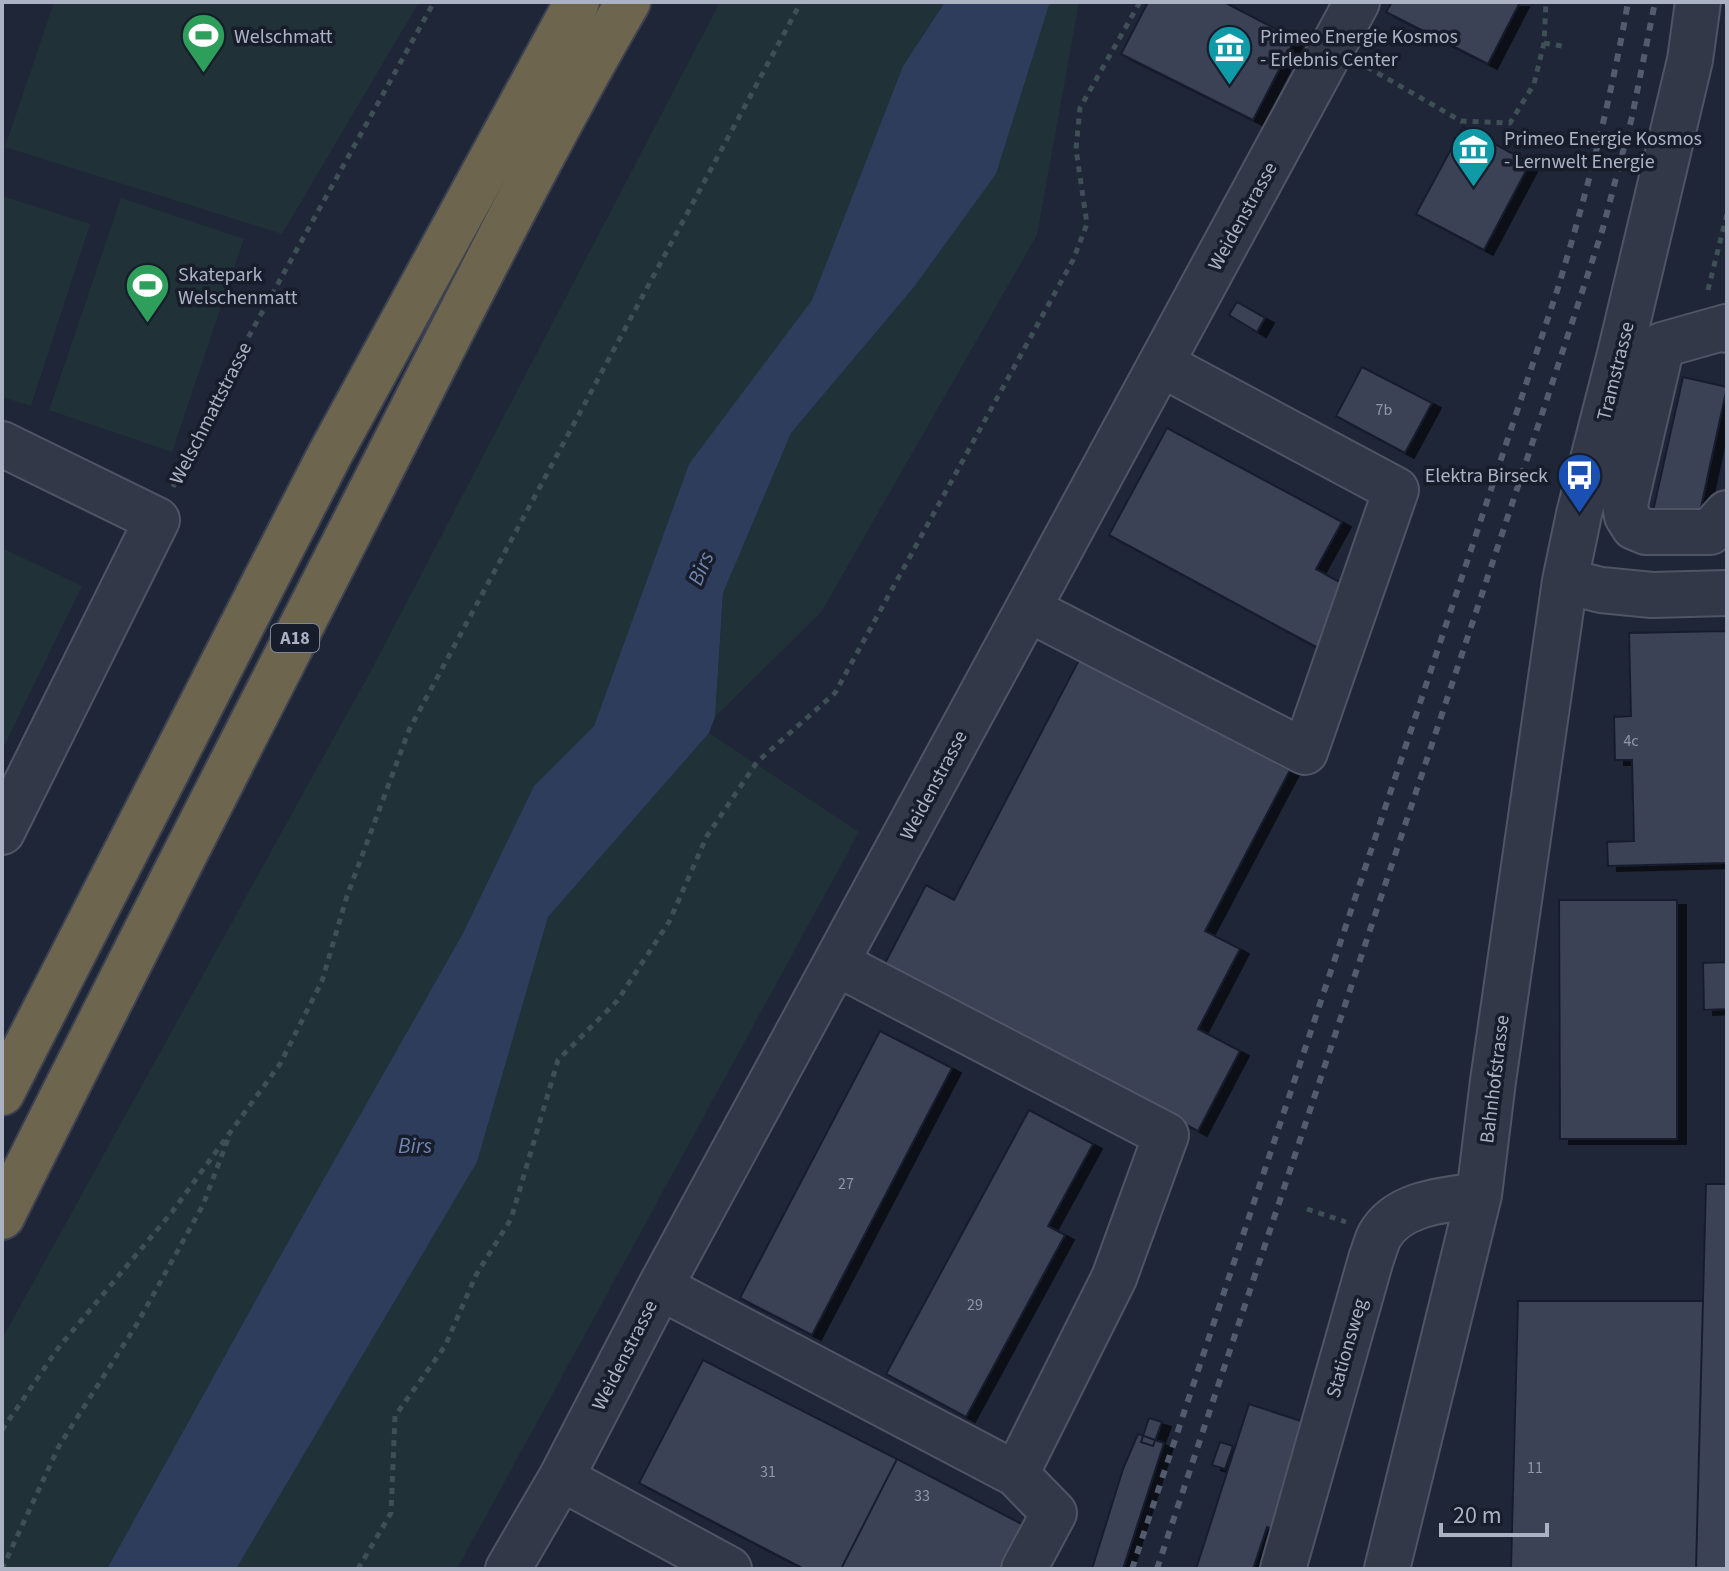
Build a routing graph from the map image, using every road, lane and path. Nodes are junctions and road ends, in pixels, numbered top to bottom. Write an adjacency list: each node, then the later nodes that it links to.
1 (434, 2): 18 (path, Welschmattstrasse)
2 (577, 2): 24 (highway, A18)
3 (628, 2): 27 (highway, A18)
4 (801, 2): 25 (path)
5 (1140, 2): 34 (path)
6 (1357, 2): 10 (street, Weidenstrasse)
7 (1546, 2): 9 (path)
8 (1698, 2): 16 (street, Tramstrasse)
9 (1544, 43): 10 (path); 11 (path)
10 (1333, 47): 14 (street, Weidenstrasse)
11 (1567, 47)
12 (1727, 214): 13 (path)
13 (1716, 313): 16 (street)
14 (1161, 364): 21 (street, Weidenstrasse); 21 (street)
15 (2, 444): 18 (street)
16 (1616, 452): 17 (street); 19 (street, Tramstrasse)
17 (1727, 513)
18 (157, 520): 22 (street)
19 (1565, 581): 20 (street); 26 (street, Bahnhofstrasse)
20 (1727, 593)
21 (1028, 609): 23 (street, Weidenstrasse)
22 (2, 832)
23 (836, 963): 28 (street, Weidenstrasse); 30 (street)
24 (2, 1093)
25 (230, 1132): 29 (path); 33 (path)
26 (1479, 1195): 37 (street, Stationsweg); 38 (street, Bahnhofstrasse)
27 (2, 1217)
28 (660, 1287): 30 (street); 31 (street, Weidenstrasse)
29 (2, 1430)
30 (1016, 1474): 36 (street)
31 (561, 1478): 32 (street, Weidenstrasse); 35 (street)
32 (517, 1566)
33 (2, 1569)
34 (358, 1569)
35 (729, 1569)
36 (1024, 1569)
37 (1283, 1569)
38 (1387, 1569)

